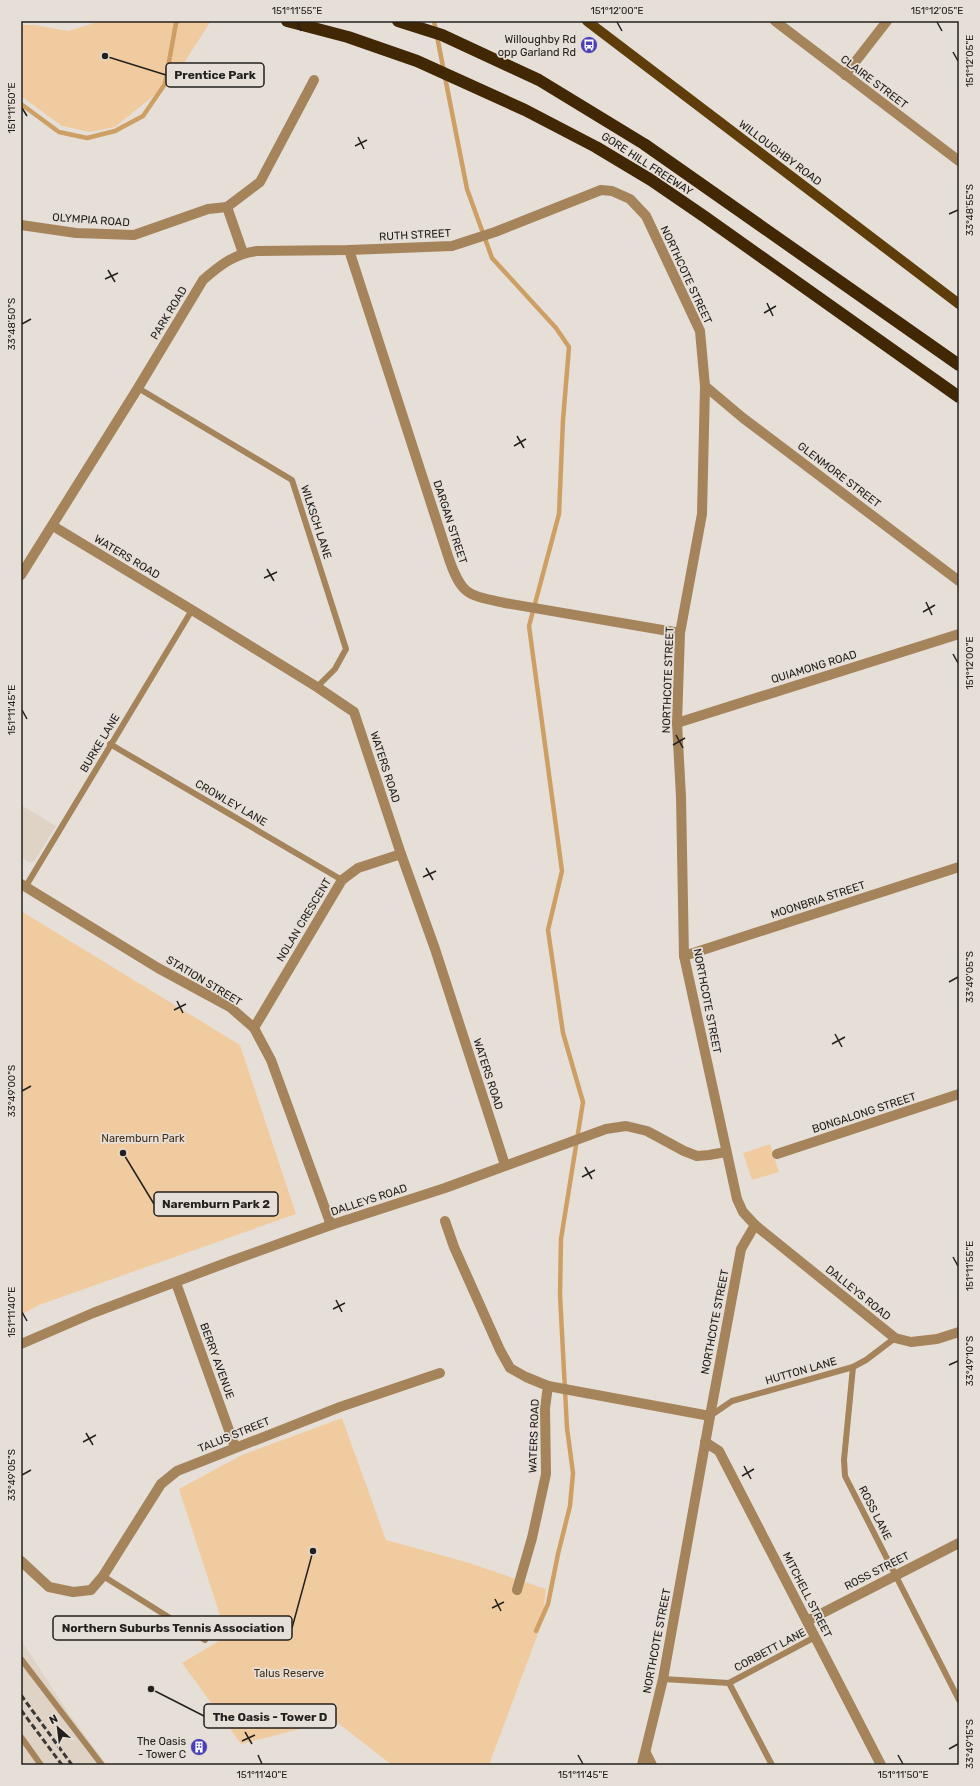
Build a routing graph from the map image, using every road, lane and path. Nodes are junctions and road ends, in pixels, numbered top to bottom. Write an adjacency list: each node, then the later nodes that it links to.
1 (286, 21): 18 (highway, GORE HILL FREEWAY)
2 (398, 21): 15 (highway, GORE HILL FREEWAY)
3 (587, 21): 14 (main road, WILLOUGHBY ROAD)
4 (775, 21): 6 (street, CLAIRE STREET)
5 (887, 21): 6 (street)
6 (845, 75): 8 (street, CLAIRE STREET)
7 (314, 80): 10 (street)
8 (959, 161)
9 (601, 190): 12 (street, RUTH STREET); 16 (street, NORTHCOTE STREET)
10 (227, 208): 11 (street, OLYMPIA ROAD); 13 (street)
11 (21, 225)
12 (349, 250): 13 (street, RUTH STREET); 23 (street, DARGAN STREET)
13 (243, 252): 17 (street, PARK ROAD)
14 (959, 304)
15 (959, 365)
16 (705, 386): 21 (street, GLENMORE STREET); 23 (street, NORTHCOTE STREET)
17 (138, 388): 19 (street, PARK ROAD); 25 (lane, WILKSCH LANE)
18 (959, 397)
19 (53, 526): 20 (street, PARK ROAD); 22 (street, WATERS ROAD)
20 (21, 575)
21 (959, 581)
22 (192, 610): 25 (street, WATERS ROAD); 27 (lane, BURKE LANE)
23 (680, 633): 26 (street, NORTHCOTE STREET)
24 (959, 634): 26 (street, QUIAMONG ROAD)
25 (317, 687): 28 (street, WATERS ROAD)
26 (677, 723): 32 (street, NORTHCOTE STREET)
27 (110, 744): 30 (lane, CROWLEY LANE); 31 (lane, BURKE LANE)
28 (401, 854): 30 (street, NOLAN CRESCENT); 37 (street, WATERS ROAD)
29 (959, 867): 32 (street, MOONBRIA STREET)
30 (342, 880): 33 (street, NOLAN CRESCENT)
31 (23, 885): 33 (street, STATION STREET)
32 (684, 956): 35 (street, NORTHCOTE STREET)
33 (254, 1028): 39 (street, STATION STREET)
34 (959, 1094): 36 (street, BONGALONG STREET)
35 (726, 1152): 37 (street, DALLEYS ROAD); 40 (street, NORTHCOTE STREET)
36 (777, 1154)
37 (505, 1165): 39 (street, DALLEYS ROAD)
38 (445, 1221): 47 (street, WATERS ROAD)
39 (331, 1225): 41 (street, DALLEYS ROAD)
40 (754, 1225): 43 (street, DALLEYS ROAD); 48 (street, NORTHCOTE STREET)
41 (176, 1283): 44 (street, DALLEYS ROAD); 50 (street, BERRY AVENUE)
42 (959, 1332): 43 (street, DALLEYS ROAD)
43 (895, 1338): 45 (lane, HUTTON LANE)
44 (21, 1344)
45 (853, 1367): 48 (lane, HUTTON LANE); 53 (lane, ROSS LANE)
46 (440, 1373): 50 (street, TALUS STREET)
47 (548, 1386): 48 (street); 55 (street, WATERS ROAD)
48 (710, 1416): 49 (street, NORTHCOTE STREET)
49 (705, 1442): 56 (street, MITCHELL STREET); 60 (street, NORTHCOTE STREET)
50 (236, 1447): 54 (street, TALUS STREET)
51 (959, 1543): 53 (street, ROSS STREET)
52 (21, 1561): 54 (street, TALUS STREET)
53 (896, 1575): 56 (street, ROSS STREET); 62 (lane, ROSS LANE)
54 (103, 1576): 58 (lane)
55 (517, 1590)
56 (807, 1621): 57 (street, MITCHELL STREET)
57 (815, 1637): 61 (lane, CORBETT LANE); 70 (street, MITCHELL STREET)
58 (205, 1640)
59 (21, 1659): 66 (lane)
60 (664, 1679): 61 (lane, CORBETT LANE); 64 (street, NORTHCOTE STREET)
61 (730, 1683): 69 (lane)
62 (959, 1700)
63 (21, 1737): 65 (lane)
64 (646, 1753): 67 (street, NORTHCOTE STREET); 68 (street)
65 (41, 1765)
66 (102, 1765)
67 (642, 1765)
68 (652, 1765)
69 (772, 1765)
70 (881, 1765)

